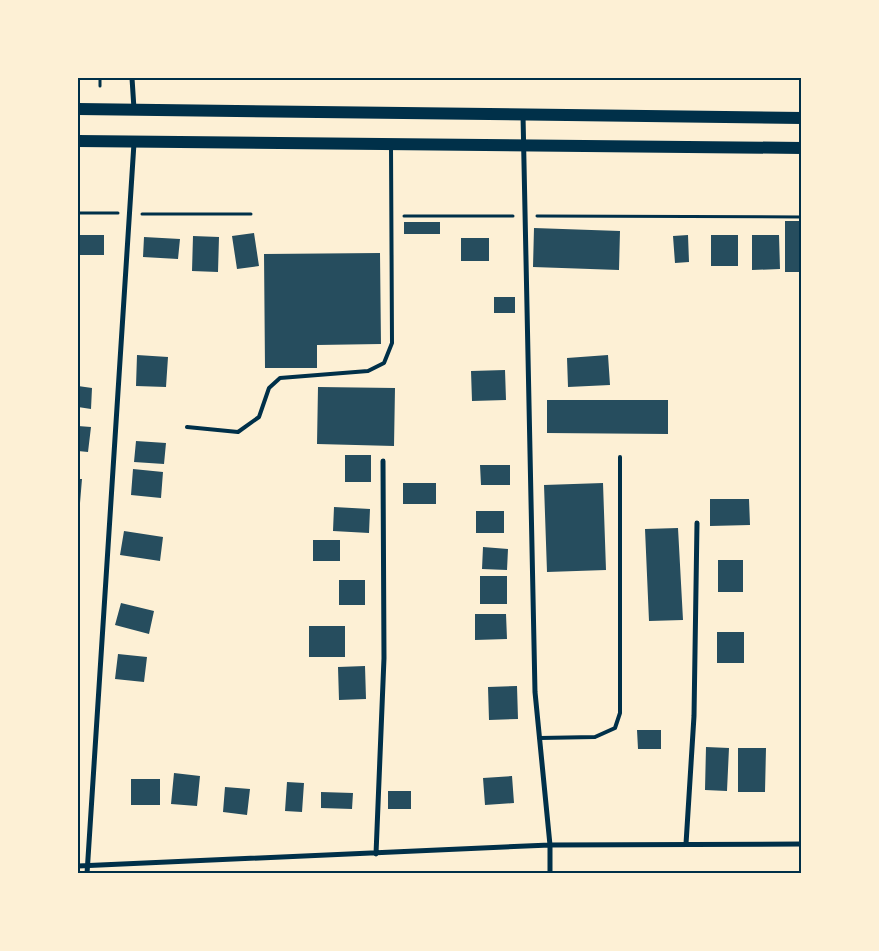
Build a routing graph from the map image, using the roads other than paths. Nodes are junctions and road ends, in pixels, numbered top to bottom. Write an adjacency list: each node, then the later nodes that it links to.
1 (132, 78): 3 (street)
2 (78, 109): 3 (main road)
3 (134, 109): 4 (main road)
4 (523, 114): 5 (main road); 9 (street)
5 (802, 118)
6 (78, 141): 7 (main road)
7 (134, 142): 8 (main road); 20 (street)
8 (390, 144): 9 (main road); 11 (lane)
9 (524, 146): 10 (main road); 15 (street)
10 (802, 148)
11 (187, 427)
12 (620, 457): 15 (lane)
13 (383, 461): 19 (street)
14 (697, 523): 17 (street)
15 (540, 738): 16 (street)
16 (550, 844): 17 (street); 19 (street); 23 (street)
17 (686, 844): 18 (street)
18 (802, 844)
19 (376, 854): 20 (street)
20 (86, 865): 21 (street); 22 (street)
21 (78, 866)
22 (87, 874)
23 (550, 874)

